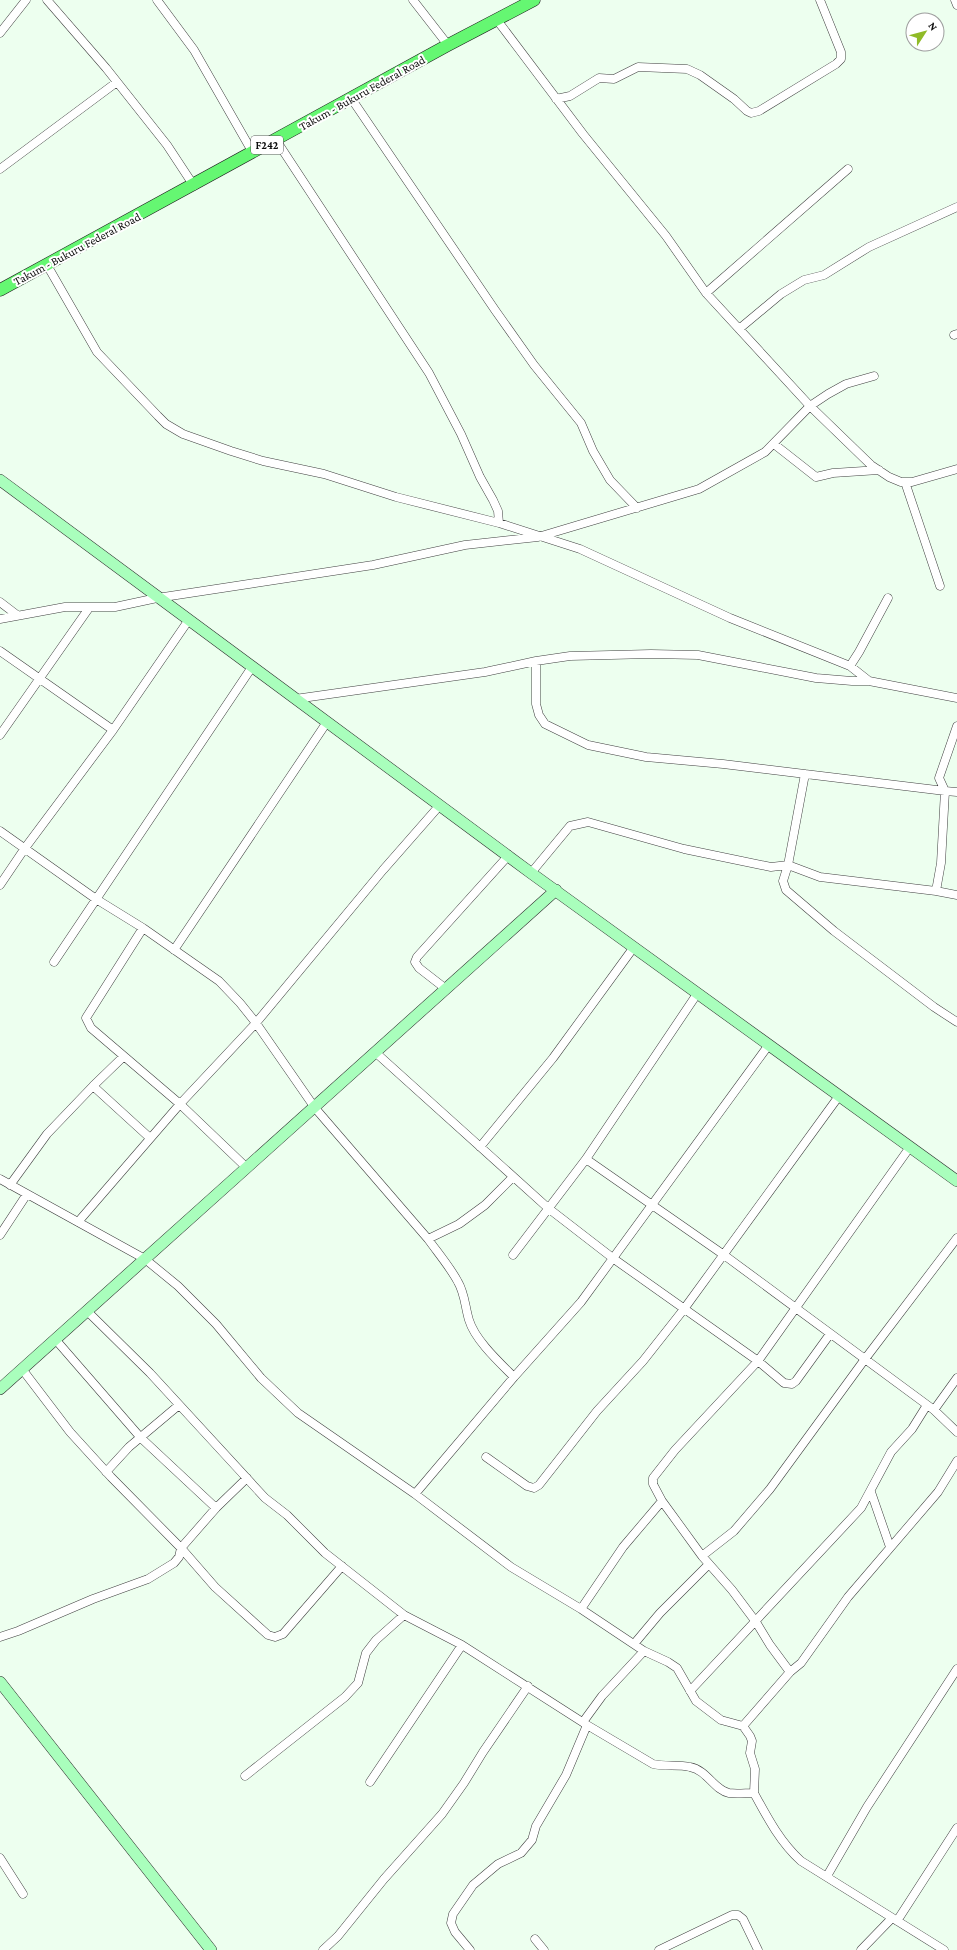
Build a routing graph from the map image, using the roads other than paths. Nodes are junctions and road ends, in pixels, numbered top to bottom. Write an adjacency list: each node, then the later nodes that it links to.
1 (26, 0): 10 (street)
2 (47, 0): 12 (street)
3 (157, 0): 16 (street)
4 (413, 0): 11 (street)
5 (534, 0): 9 (main road, Takum - Bukuru Federal Road / F242)
6 (820, 0): 14 (street)
7 (955, 0): 8 (street)
8 (957, 5)
9 (497, 20): 11 (main road, Takum - Bukuru Federal Road / F242); 14 (street)
10 (0, 33)
11 (448, 45): 13 (main road, Takum - Bukuru Federal Road / F242)
12 (117, 82): 17 (street); 19 (street)
13 (351, 98): 15 (main road, Takum - Bukuru Federal Road / F242); 32 (street)
14 (556, 99): 23 (street)
15 (276, 140): 16 (main road, Takum - Bukuru Federal Road / F242); 33 (street)
16 (253, 153): 19 (main road, Takum - Bukuru Federal Road / F242)
17 (0, 168)
18 (848, 169): 23 (street)
19 (194, 186): 21 (main road, Takum - Bukuru Federal Road / F242)
20 (957, 207): 24 (street)
21 (47, 265): 22 (main road, Takum - Bukuru Federal Road / F242); 33 (street)
22 (1, 287)
23 (706, 293): 24 (street)
24 (739, 329): 26 (street)
25 (874, 376): 26 (street)
26 (810, 406): 27 (street); 29 (street)
27 (774, 444): 29 (street); 32 (street)
28 (957, 469): 31 (street)
29 (879, 470): 31 (street)
30 (0, 480): 36 (main road)
31 (905, 482): 35 (street)
32 (637, 508): 34 (street)
33 (499, 523): 34 (street)
34 (538, 537): 36 (street); 45 (street)
35 (940, 586)
36 (157, 598): 39 (street); 42 (main road)
37 (888, 598): 45 (street)
38 (0, 602): 40 (street)
39 (89, 608): 40 (street); 47 (street)
40 (16, 616): 41 (street)
41 (0, 619)
42 (188, 621): 46 (main road); 53 (street)
43 (0, 651): 47 (street)
44 (536, 661): 48 (street); 50 (street); 55 (street)
45 (850, 666): 48 (street)
46 (252, 667): 50 (main road); 68 (street)
47 (39, 678): 53 (street); 54 (street)
48 (869, 681): 49 (street)
49 (957, 698)
50 (295, 699): 51 (main road)
51 (327, 722): 58 (main road); 71 (street)
52 (957, 726): 56 (street)
53 (113, 730): 60 (street)
54 (0, 735)
55 (805, 774): 56 (street); 62 (street)
56 (945, 791): 57 (street); 66 (street)
57 (957, 792)
58 (440, 805): 61 (main road); 76 (street)
59 (0, 831): 60 (street)
60 (25, 848): 64 (street); 68 (street)
61 (509, 855): 63 (main road); 73 (street)
62 (788, 865): 63 (street); 66 (street); 75 (street)
63 (531, 873): 65 (main road)
64 (0, 885)
65 (556, 890): 70 (main road); 73 (main road)
66 (936, 891): 67 (street)
67 (957, 895)
68 (96, 899): 69 (street); 72 (street)
69 (143, 928): 71 (street); 79 (street)
70 (634, 947): 74 (main road); 85 (street)
71 (174, 950): 76 (street)
72 (54, 962)
73 (446, 989): 78 (main road)
74 (698, 994): 77 (main road); 87 (street)
75 (957, 1022)
76 (256, 1023): 82 (street); 83 (street)
77 (768, 1046): 81 (main road); 94 (street)
78 (375, 1052): 83 (main road); 85 (street)
79 (123, 1057): 80 (street); 82 (street)
80 (93, 1086): 84 (street); 92 (street)
81 (839, 1096): 86 (main road); 101 (street)
82 (180, 1104): 84 (street); 88 (street)
83 (315, 1108): 88 (main road); 99 (street)
84 (150, 1138): 96 (street)
85 (480, 1147): 89 (street)
86 (910, 1147): 91 (main road); 104 (street)
87 (586, 1159): 94 (street); 95 (street)
88 (247, 1168): 102 (main road)
89 (513, 1177): 95 (street); 99 (street)
90 (0, 1179): 92 (street)
91 (957, 1181)
92 (10, 1184): 93 (street)
93 (27, 1194): 96 (street); 97 (street)
94 (652, 1205): 101 (street); 103 (street)
95 (548, 1208): 100 (street); 103 (street)
96 (78, 1222): 102 (street)
97 (0, 1234)
98 (957, 1238): 109 (street)
99 (428, 1239): 112 (street)
100 (513, 1255)
101 (724, 1255): 104 (street); 105 (street)
102 (145, 1259): 106 (main road); 124 (street)
103 (614, 1259): 105 (street); 112 (street)
104 (796, 1308): 107 (street); 110 (street)
105 (684, 1309): 110 (street); 119 (street)
106 (87, 1311): 108 (main road); 115 (street)
107 (830, 1334): 109 (street); 110 (street)
108 (55, 1340): 111 (main road); 118 (street)
109 (865, 1360): 116 (street); 129 (street)
110 (758, 1361): 125 (street)
111 (22, 1369): 114 (main road); 121 (street)
112 (514, 1377): 124 (street)
113 (957, 1378): 116 (street)
114 (0, 1389)
115 (179, 1405): 118 (street); 122 (street)
116 (930, 1407): 117 (street); 123 (street)
117 (957, 1432)
118 (140, 1438): 121 (street); 126 (street)
119 (486, 1457)
120 (957, 1461): 127 (street)
121 (106, 1472): 128 (street)
122 (247, 1478): 126 (street); 131 (street)
123 (871, 1492): 127 (street); 134 (street)
124 (415, 1494): 132 (street)
125 (662, 1501): 129 (street); 132 (street)
126 (216, 1508): 128 (street)
127 (890, 1547): 140 (street)
128 (181, 1548): 131 (street); 135 (street)
129 (702, 1556): 130 (street)
130 (709, 1564): 134 (street); 136 (street)
131 (342, 1566): 133 (street)
132 (581, 1609): 136 (street)
133 (404, 1615): 137 (street); 146 (street)
134 (756, 1622): 140 (street); 143 (street)
135 (0, 1637)
136 (634, 1644): 138 (street)
137 (462, 1645): 142 (street); 147 (street)
138 (644, 1651): 143 (street); 144 (street)
139 (957, 1669): 151 (street)
140 (790, 1672): 145 (street)
141 (0, 1682): 155 (main road)
142 (528, 1686): 144 (street); 156 (street)
143 (690, 1691): 145 (street)
144 (585, 1724): 148 (street); 157 (street)
145 (743, 1726): 148 (street)
146 (245, 1776)
147 (370, 1782)
148 (754, 1793): 151 (street)
149 (957, 1828): 153 (street)
150 (0, 1858): 152 (street)
151 (827, 1876): 153 (street)
152 (23, 1894)
153 (895, 1920): 161 (street); 162 (street)
154 (534, 1939): 158 (street)
155 (211, 1950)
156 (323, 1950)
157 (470, 1950)
158 (544, 1950)
159 (659, 1950): 160 (street)
160 (758, 1950)
161 (861, 1950)
162 (944, 1950)

